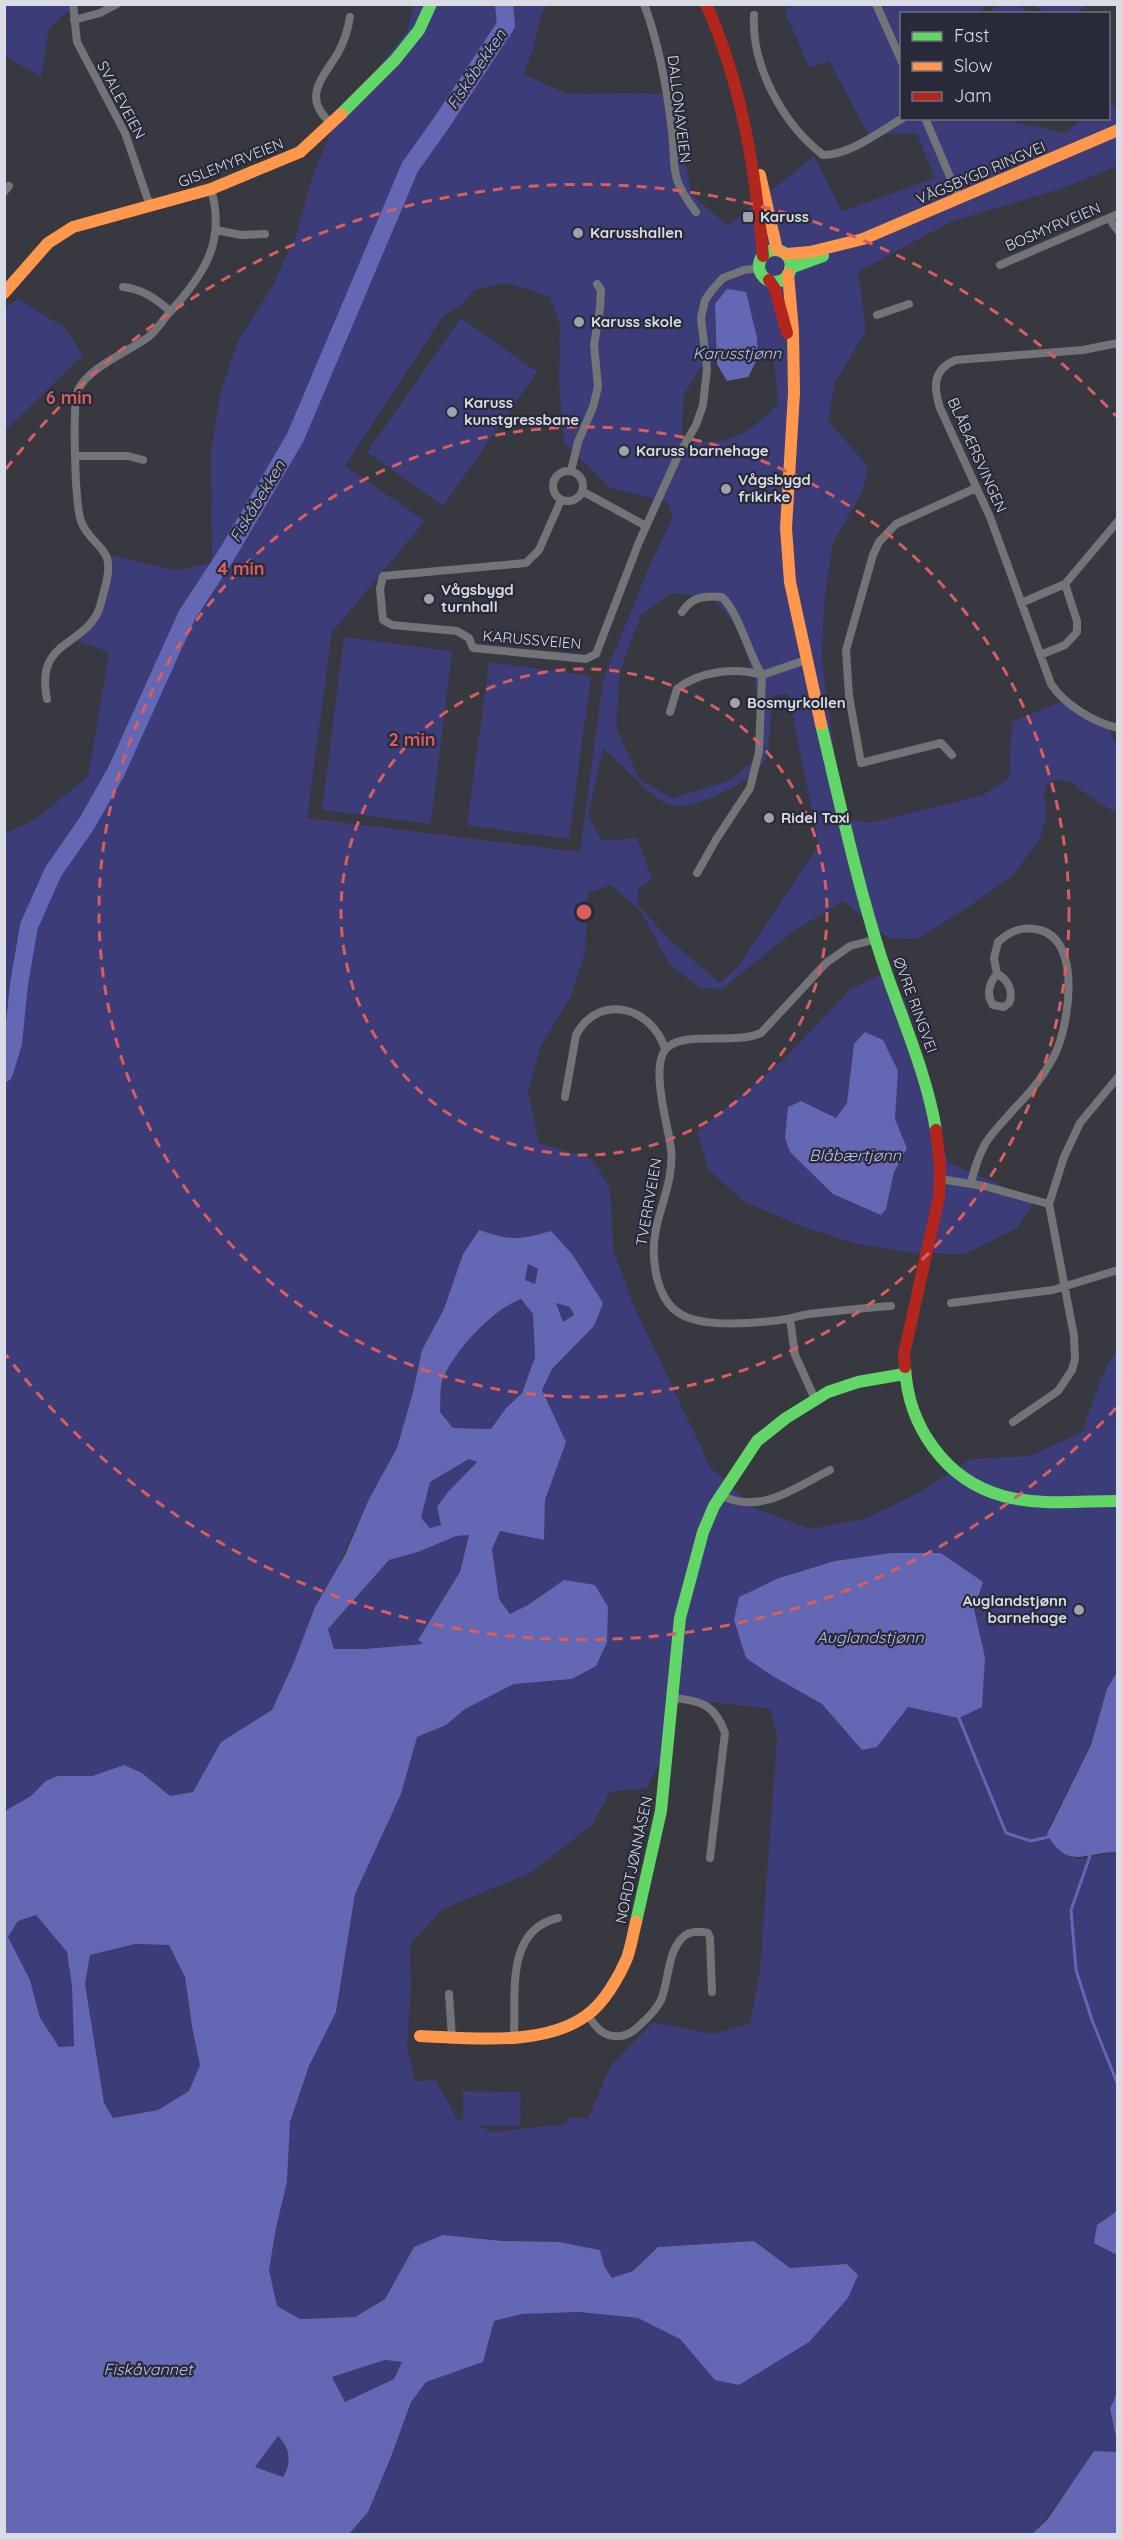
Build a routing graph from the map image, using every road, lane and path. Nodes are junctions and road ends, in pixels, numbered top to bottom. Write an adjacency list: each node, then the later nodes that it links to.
1 (73, 4): 9 (street, SVALEVEIEN)
2 (117, 4): 9 (street)
3 (431, 4): 13 (street, GISLEMYRVEIEN)
4 (645, 4): 19 (street, DALLONAVEIEN)
5 (706, 4): 15 (street)
6 (876, 4): 10 (street)
7 (754, 15): 11 (street)
8 (350, 17): 13 (street)
9 (74, 20): 18 (street, SVALEVEIEN)
10 (900, 58)
11 (900, 120)
12 (927, 120): 17 (street)
13 (332, 124): 16 (street, GISLEMYRVEIEN)
14 (1117, 130): 17 (street, VÅGSBYGD RINGVEI)
15 (754, 160): 25 (street); 26 (street)
16 (211, 189): 18 (street, GISLEMYRVEIEN); 21 (street)
17 (959, 198): 24 (street, VÅGSBYGD RINGVEI)
18 (150, 206): 32 (street, GISLEMYRVEIEN)
19 (696, 212)
20 (1113, 216): 22 (street); 27 (street, BOSMYRVEIEN)
21 (216, 230): 23 (street); 34 (street)
22 (1118, 231)
23 (265, 234)
24 (855, 242): 25 (street, VÅGSBYGD RINGVEI); 28 (street, VÅGSBYGD RINGVEI)
25 (781, 252): 26 (street); 28 (street)
26 (761, 262): 29 (street); 45 (street, KARUSSVEIEN)
27 (1000, 265)
28 (789, 271): 29 (street); 37 (street, ØVRE RINGVEI)
29 (769, 280): 37 (street, ØVRE RINGVEI)
30 (597, 284): 40 (street)
31 (123, 287): 34 (street)
32 (4, 293)
33 (909, 304): 35 (street)
34 (170, 311): 38 (street)
35 (877, 315)
36 (1118, 344): 41 (street, BLÅBÆRSVINGEN)
37 (793, 370): 50 (street, ØVRE RINGVEI)
38 (76, 456): 39 (street); 52 (street)
39 (143, 460)
40 (571, 471): 42 (street); 43 (street)
41 (976, 488): 47 (street, BLÅBÆRSVINGEN); 55 (street)
42 (582, 491): 43 (street); 45 (street)
43 (561, 500): 45 (street, KARUSSVEIEN)
44 (1118, 521): 46 (street)
45 (646, 526)
46 (1065, 584): 47 (street); 49 (street)
47 (1021, 603): 49 (street, BLÅBÆRSVINGEN)
48 (682, 612): 51 (street)
49 (1040, 655): 54 (street, BLÅBÆRSVINGEN)
50 (806, 660): 51 (street); 57 (street, ØVRE RINGVEI)
51 (762, 675): 53 (street); 56 (street)
52 (47, 699)
53 (670, 712)
54 (1118, 728)
55 (951, 755)
56 (698, 873)
57 (877, 939): 59 (street); 62 (street, ØVRE RINGVEI)
58 (997, 974): 63 (street)
59 (665, 1049): 61 (street); 69 (street, TVERRVEIEN)
60 (1118, 1077): 64 (street)
61 (565, 1097)
62 (940, 1179): 63 (street); 70 (street, ØVRE RINGVEI)
63 (971, 1183): 64 (street)
64 (1049, 1204): 66 (street)
65 (1118, 1270): 66 (street)
66 (1064, 1287): 67 (street); 72 (street)
67 (951, 1303)
68 (891, 1306): 69 (street, TVERRVEIEN)
69 (790, 1319): 71 (street)
70 (904, 1374): 71 (street, NORDTJØNNÅSEN); 75 (street, ØVRE RINGVEI)
71 (815, 1399): 74 (street, NORDTJØNNÅSEN)
72 (1013, 1422)
73 (830, 1470): 74 (street)
74 (721, 1495): 76 (street, NORDTJØNNÅSEN)
75 (1118, 1501)
76 (672, 1698): 77 (street); 81 (street, NORDTJØNNÅSEN)
77 (710, 1858)
78 (558, 1918): 82 (street)
79 (712, 1992): 81 (street)
80 (449, 1994): 84 (street)
81 (588, 2015): 82 (street, NORDTJØNNÅSEN)
82 (514, 2035): 84 (street, NORDTJØNNÅSEN)
83 (420, 2036): 84 (street, NORDTJØNNÅSEN)
84 (452, 2037)

